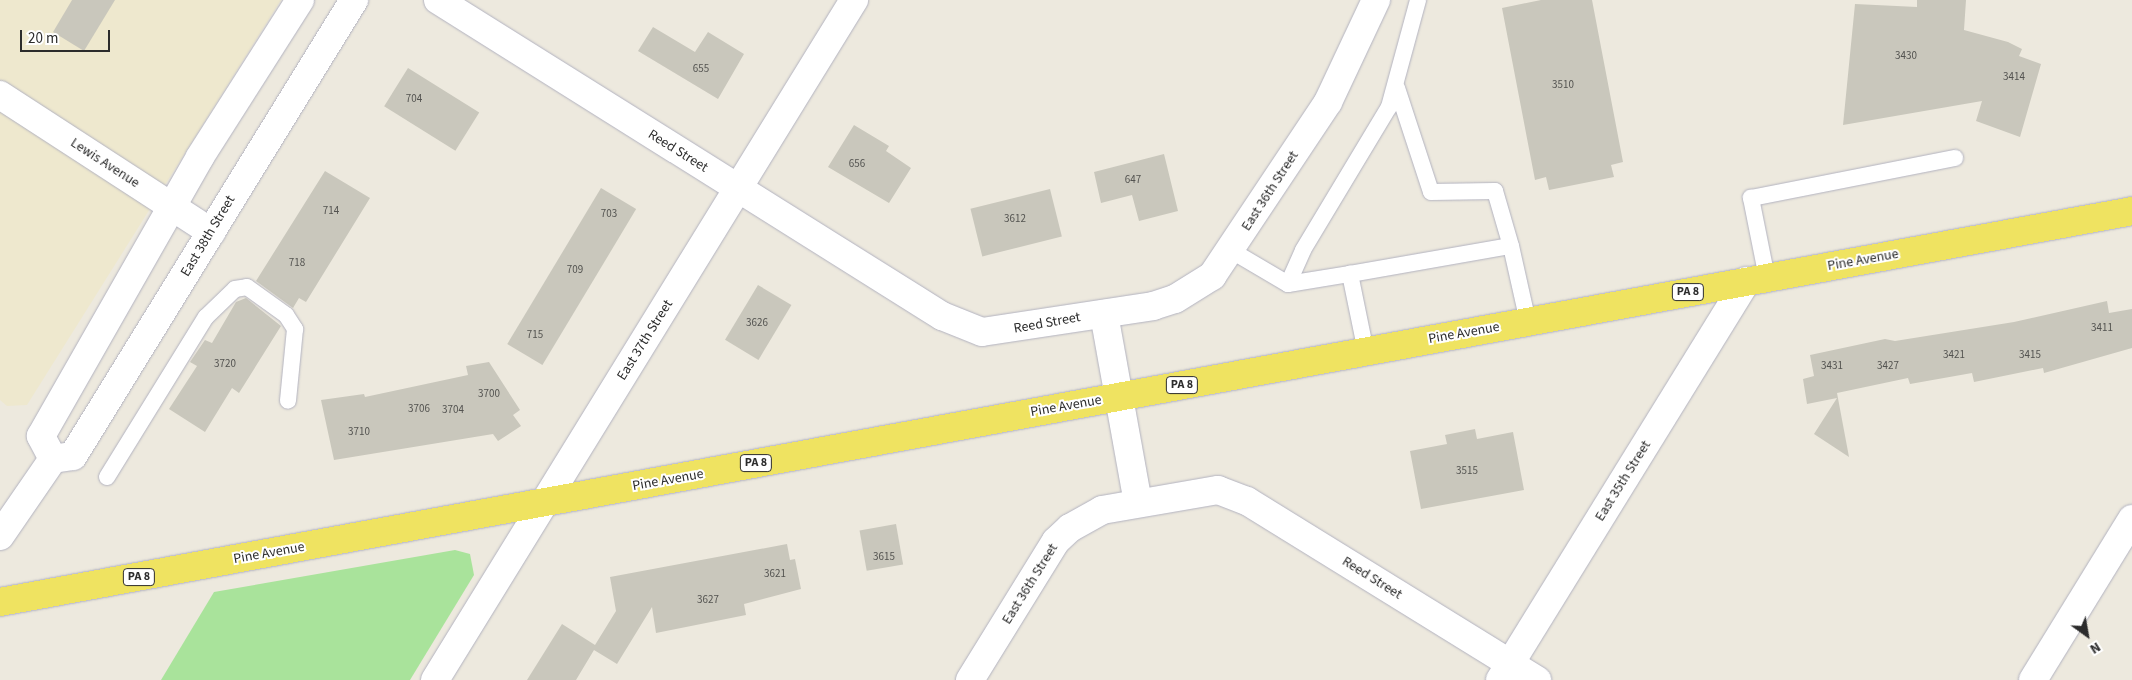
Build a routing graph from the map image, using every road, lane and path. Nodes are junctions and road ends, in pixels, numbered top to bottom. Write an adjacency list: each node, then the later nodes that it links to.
1 (300, 0): 11 (street)
2 (354, 0): 13 (street, East 38th Street)
3 (438, 0): 10 (street, Reed Street)
4 (854, 0): 10 (street, East 37th Street)
5 (1376, 0): 15 (street, East 36th Street)
6 (1418, 0): 7 (lane)
7 (1397, 88): 14 (lane); 18 (lane)
8 (0, 95): 11 (street, Lewis Avenue)
9 (1955, 158): 17 (lane)
10 (739, 188): 19 (street, Reed Street); 26 (street, East 37th Street)
11 (172, 206): 13 (street, Lewis Avenue); 24 (street)
12 (2132, 210): 17 (main road, Pine Avenue / PA 8)
13 (210, 232): 24 (street, East 38th Street)
14 (1510, 246): 16 (lane); 20 (lane)
15 (1232, 252): 18 (lane); 19 (street, East 36th Street)
16 (1350, 274): 18 (lane); 21 (lane)
17 (1757, 280): 20 (main road, Pine Avenue / PA 8); 31 (street, East 35th Street)
18 (1288, 284)
19 (1104, 314): 22 (street)
20 (1528, 322): 21 (main road, Pine Avenue / PA 8)
21 (1366, 352): 22 (main road, Pine Avenue / PA 8)
22 (1119, 397): 26 (main road, Pine Avenue / PA 8); 27 (street)
23 (288, 400): 25 (lane)
24 (53, 459): 29 (street)
25 (107, 477)
26 (545, 502): 30 (main road, Pine Avenue / PA 8); 32 (street, East 37th Street)
27 (1138, 503): 31 (street, Reed Street); 33 (street, East 36th Street)
28 (2132, 519): 35 (street)
29 (0, 536)
30 (0, 602)
31 (1506, 672): 34 (street, Reed Street)
32 (435, 680)
33 (970, 680)
34 (1537, 680)
35 (2032, 680)

